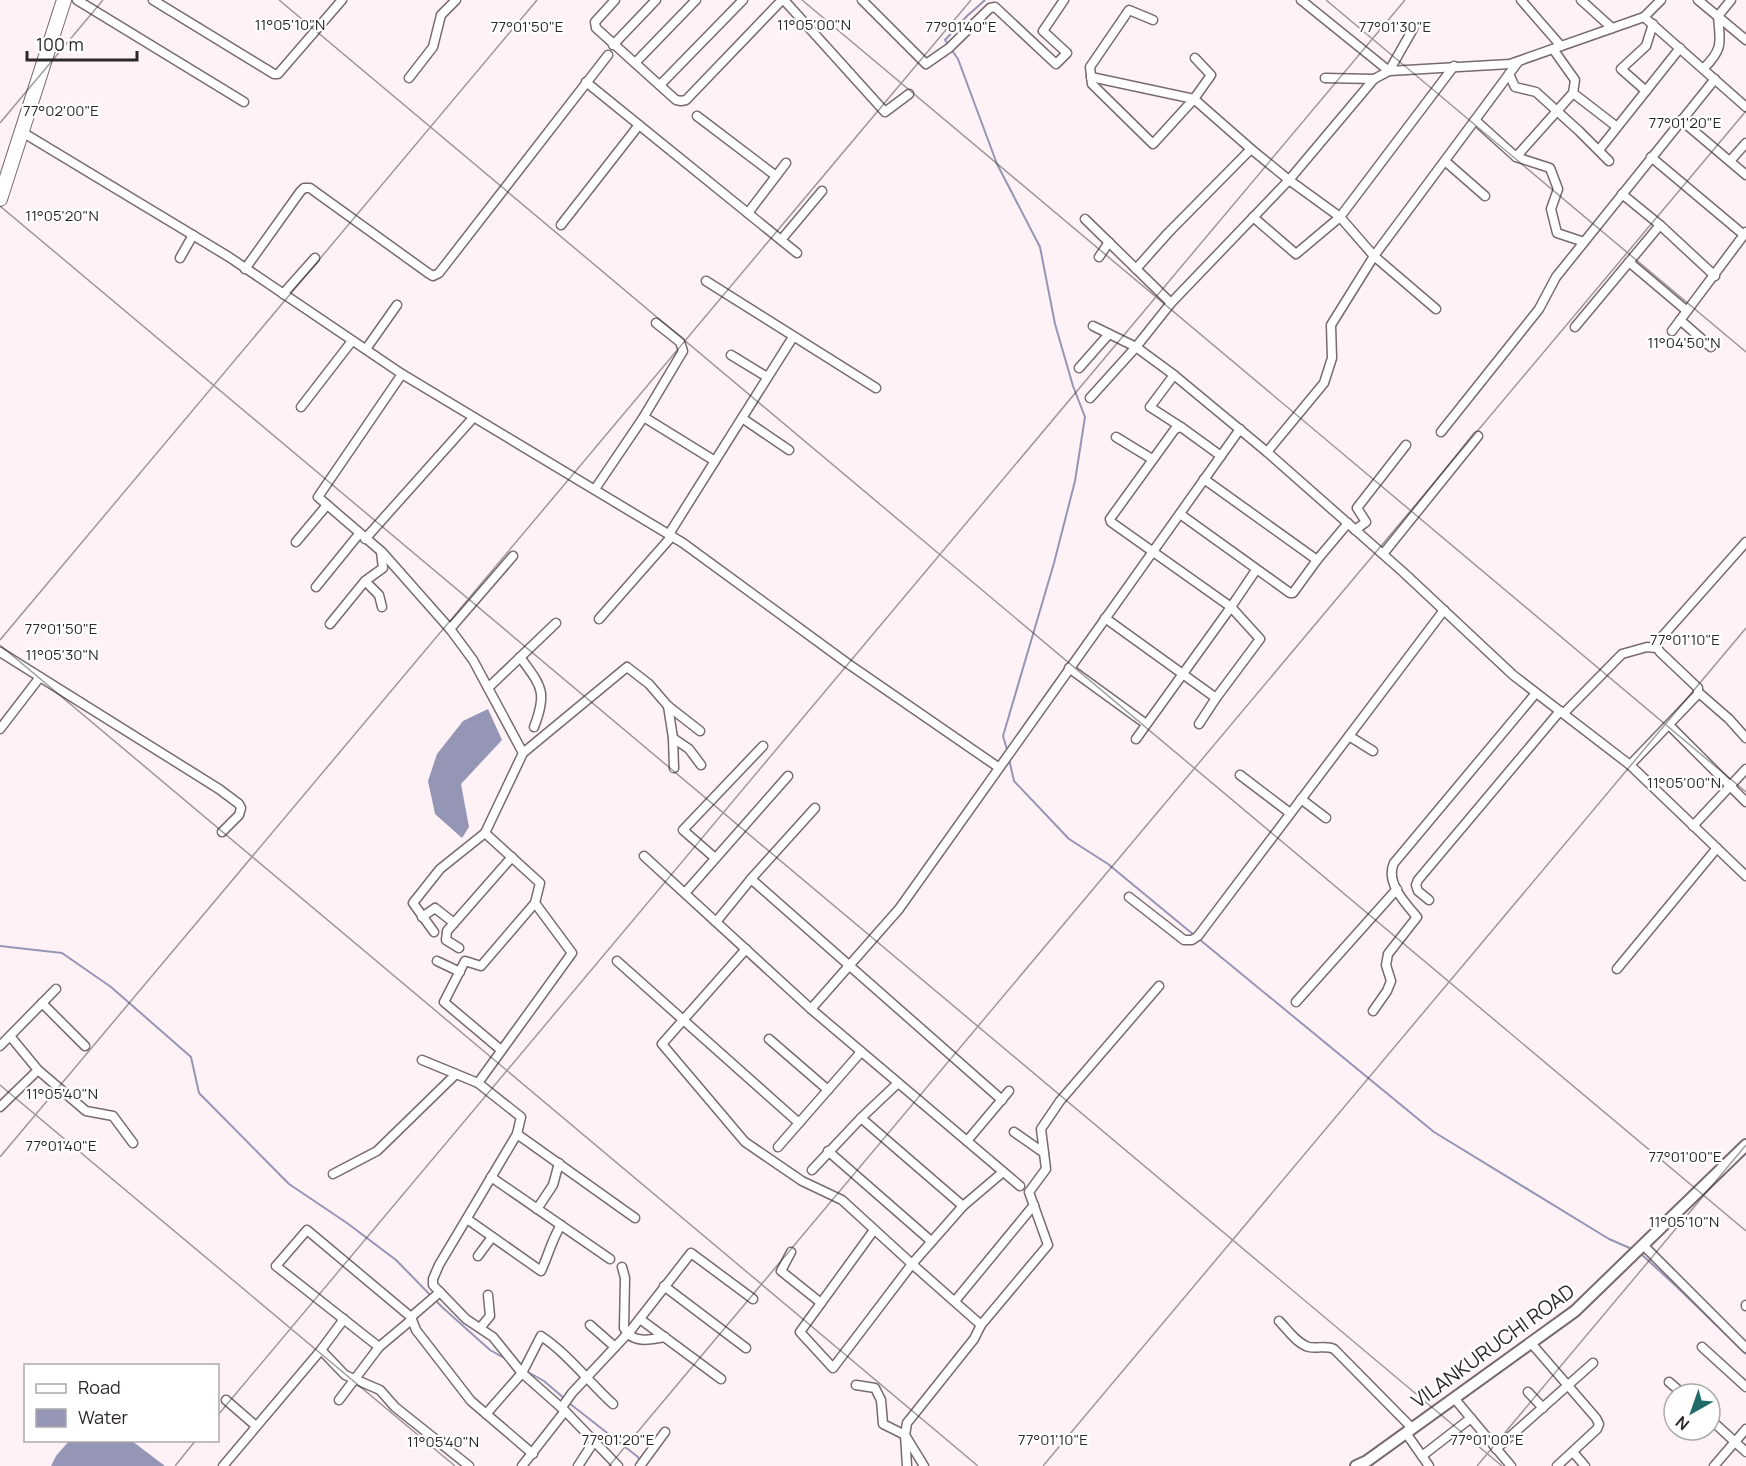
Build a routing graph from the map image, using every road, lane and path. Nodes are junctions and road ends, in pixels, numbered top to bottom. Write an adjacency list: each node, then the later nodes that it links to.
1 (64, 0): 56 (main road)
2 (77, 0): 48 (street)
3 (153, 0): 4 (street)
4 (342, 0)
5 (456, 0): 38 (street)
6 (615, 0): 26 (street)
7 (656, 0): 26 (street)
8 (696, 0): 32 (street)
9 (743, 0): 43 (street)
10 (783, 0): 43 (street); 46 (street)
11 (862, 0): 12 (street)
12 (1064, 0)
13 (1302, 0): 35 (street)
14 (1521, 0): 27 (street)
15 (1581, 0): 23 (street)
16 (1661, 0): 20 (street)
17 (1698, 0): 19 (street)
18 (1731, 0): 19 (street)
19 (1718, 16): 25 (street); 34 (street)
20 (1644, 17): 22 (street); 23 (street)
21 (1153, 20): 37 (street)
22 (1653, 24): 28 (street); 44 (street)
23 (1612, 28): 27 (street)
24 (1413, 29): 35 (street)
25 (1746, 40)
26 (614, 45): 32 (street)
27 (1557, 48): 31 (street); 45 (street)
28 (1680, 48): 34 (street); 44 (street)
29 (609, 55): 42 (street)
30 (1195, 58): 47 (street)
31 (1518, 62): 33 (street); 36 (street)
32 (635, 63): 43 (street)
33 (1454, 66): 35 (street); 75 (street)
34 (1704, 68): 41 (street)
35 (1389, 71): 40 (street)
36 (1509, 74): 50 (street); 52 (street)
37 (1091, 77): 47 (street); 47 (street)
38 (409, 78)
39 (1325, 78): 40 (street)
40 (1374, 79): 68 (street)
41 (1715, 79): 49 (street); 53 (street)
42 (586, 82): 54 (street); 90 (street)
43 (661, 84)
44 (1646, 91): 55 (street)
45 (1573, 93): 50 (street); 55 (street)
46 (909, 94)
47 (1194, 99): 58 (street)
48 (244, 102)
49 (1746, 106)
50 (1556, 112): 59 (street); 60 (street)
51 (698, 116): 67 (street)
52 (1475, 120): 60 (street); 62 (street)
53 (1681, 120): 61 (street); 64 (street)
54 (639, 125): 73 (street); 77 (street)
55 (1617, 127): 59 (street)
56 (22, 132): 72 (main road); 80 (street)
57 (1746, 143): 64 (street)
58 (1251, 149): 68 (street); 91 (street)
59 (1599, 150): 63 (street)
60 (1516, 157): 83 (street)
61 (1651, 157): 70 (street); 79 (street)
62 (1445, 161): 71 (street); 85 (street)
63 (1609, 161)
64 (1730, 161): 66 (street)
65 (786, 163): 67 (street)
66 (1746, 175)
67 (776, 176): 73 (street)
68 (1289, 180): 74 (street); 75 (street)
69 (822, 191): 81 (street)
70 (1622, 194): 78 (street); 83 (street)
71 (1485, 195)
72 (0, 200)
73 (748, 213): 81 (street)
74 (1253, 217): 75 (street); 95 (street)
75 (1340, 218): 85 (street)
76 (1085, 219): 82 (street)
77 (561, 225)
78 (1660, 225): 89 (street); 92 (street)
79 (1745, 233): 92 (street)
80 (193, 235): 87 (street); 90 (street)
81 (781, 240): 84 (street)
82 (1109, 242): 86 (street); 91 (street)
83 (1584, 242): 123 (street)
84 (797, 253)
85 (1374, 256): 97 (street); 128 (street)
86 (1099, 257)
87 (180, 258)
88 (315, 258): 94 (street)
89 (1629, 262): 98 (street); 102 (street)
90 (245, 269): 94 (street)
91 (1136, 269): 95 (street)
92 (1715, 276): 98 (street)
93 (706, 281): 105 (street)
94 (283, 294): 106 (street)
95 (1171, 303): 108 (street)
96 (397, 305): 109 (street)
97 (1436, 309)
98 (1687, 311): 99 (street)
99 (1680, 320): 103 (street); 107 (street)
100 (656, 323): 119 (street)
101 (1093, 326): 104 (street)
102 (1575, 327)
103 (1672, 331)
104 (1109, 334): 108 (street); 111 (street)
105 (792, 337): 114 (street); 115 (street)
106 (352, 340): 109 (street); 117 (street)
107 (1711, 347)
108 (1136, 348): 113 (street); 116 (street)
109 (366, 349): 112 (street)
110 (731, 355): 114 (street)
111 (1079, 368)
112 (402, 374): 118 (street); 134 (street)
113 (1174, 375): 121 (street); 122 (street)
114 (767, 377): 120 (street)
115 (876, 388)
116 (1090, 398)
117 (302, 407)
118 (473, 418): 133 (street); 139 (street)
119 (643, 418): 131 (street); 133 (street)
120 (742, 418): 127 (street); 131 (street)
121 (1182, 427): 129 (street); 130 (street)
122 (1240, 429): 128 (street); 129 (street)
123 (1441, 432)
124 (1116, 436): 130 (street)
125 (1478, 436): 144 (street)
126 (1406, 445): 137 (street)
127 (789, 450)
128 (1267, 452): 136 (street)
129 (1221, 456): 132 (street)
130 (1152, 459): 142 (street)
131 (715, 460): 138 (street)
132 (1204, 479): 135 (street); 146 (street)
133 (595, 489): 138 (street)
134 (327, 505): 139 (street); 140 (street)
135 (1180, 514): 142 (street); 147 (street)
136 (1348, 524): 137 (street); 146 (street)
137 (1355, 530): 144 (street)
138 (670, 535): 154 (street); 185 (street)
139 (362, 537): 143 (street); 149 (street)
140 (296, 542)
141 (1746, 542): 158 (street)
142 (1153, 551): 151 (street); 153 (street)
143 (381, 552): 148 (street); 157 (street)
144 (1383, 554): 152 (street)
145 (513, 556): 157 (street)
146 (1317, 560): 147 (street)
147 (1256, 570): 151 (street)
148 (365, 581): 150 (street); 156 (street)
149 (316, 587)
150 (382, 607)
151 (1231, 607): 162 (street); 167 (street)
152 (1444, 610): 166 (street); 176 (street)
153 (1105, 618): 161 (street); 162 (street)
154 (599, 619)
155 (556, 623): 160 (street)
156 (330, 624)
157 (450, 629): 164 (street)
158 (1656, 646): 165 (street); 169 (street)
159 (0, 652): 163 (street)
160 (520, 657): 164 (street); 173 (street)
161 (1069, 668): 170 (street); 185 (street)
162 (1183, 675): 167 (street); 170 (street)
163 (40, 677): 174 (street); 197 (street)
164 (488, 688): 182 (street)
165 (1698, 692): 172 (street); 178 (street)
166 (1536, 693): 169 (street); 205 (street)
167 (1216, 698): 171 (street)
168 (668, 706): 175 (street); 177 (street); 182 (street)
169 (1560, 711): 184 (street); 208 (street)
170 (1146, 724): 179 (street)
171 (1199, 724)
172 (1670, 726): 184 (street); 190 (street)
173 (534, 727)
174 (0, 729)
175 (700, 730)
176 (1348, 736): 181 (street); 191 (street)
177 (673, 738): 183 (street); 186 (street)
178 (1746, 738)
179 (1136, 739)
180 (763, 746): 202 (street)
181 (1373, 751)
182 (523, 753): 198 (street)
183 (701, 765)
184 (1630, 765): 196 (street)
185 (998, 767): 218 (street)
186 (674, 768)
187 (1746, 769): 190 (street)
188 (1240, 775): 194 (street)
189 (788, 776): 202 (street)
190 (1730, 786): 192 (street); 196 (street)
191 (1301, 799): 194 (street); 195 (street)
192 (1746, 802)
193 (815, 808): 204 (street)
194 (1290, 813): 207 (street)
195 (1326, 818)
196 (1693, 826): 199 (street)
197 (222, 832)
198 (484, 833): 201 (street); 210 (street)
199 (1717, 848): 203 (street); 219 (street)
200 (644, 856): 206 (street)
201 (512, 857): 209 (street); 212 (street)
202 (715, 858): 206 (street)
203 (1746, 876)
204 (751, 879): 211 (street); 218 (street)
205 (1397, 889): 223 (street); 226 (street)
206 (685, 894): 211 (street)
207 (1129, 897)
208 (1429, 900)
209 (535, 903): 220 (street); 232 (street)
210 (423, 917): 212 (street); 213 (street)
211 (716, 922): 215 (street)
212 (454, 923): 214 (street)
213 (434, 932)
214 (459, 948)
215 (746, 949): 225 (street); 227 (street)
216 (437, 961): 220 (street)
217 (616, 961): 227 (street)
218 (849, 965): 225 (street); 241 (street)
219 (1617, 969)
220 (460, 972): 232 (street)
221 (1160, 986): 252 (street)
222 (56, 989): 224 (street)
223 (1296, 1002)
224 (42, 1003): 228 (street); 231 (street)
225 (811, 1009): 233 (street)
226 (1373, 1011)
227 (683, 1020): 244 (street); 265 (street)
228 (10, 1035): 230 (street); 235 (street)
229 (769, 1039): 239 (street)
230 (0, 1046)
231 (85, 1046)
232 (501, 1050): 237 (street)
233 (861, 1052): 238 (street); 239 (street)
234 (422, 1060): 236 (street)
235 (38, 1070): 242 (street); 248 (street)
236 (456, 1074): 237 (street); 256 (street)
237 (478, 1083): 246 (street)
238 (898, 1083): 243 (street); 247 (street)
239 (828, 1090): 244 (street)
240 (1009, 1091): 241 (street)
241 (1002, 1100): 247 (street)
242 (0, 1107)
243 (861, 1118): 251 (street); 260 (street)
244 (799, 1123): 250 (street)
245 (1014, 1132): 252 (street)
246 (517, 1134): 253 (street); 257 (street)
247 (967, 1141): 255 (street)
248 (133, 1143)
249 (1746, 1145): 268 (street, VILANKURUCHI ROAD)
250 (778, 1146)
251 (828, 1151): 254 (street); 267 (street)
252 (1044, 1153): 259 (street)
253 (559, 1163): 261 (street); 262 (street)
254 (812, 1170)
255 (1003, 1172): 258 (street); 260 (street)
256 (333, 1174)
257 (491, 1177): 261 (street); 263 (street)
258 (1020, 1186)
259 (1034, 1205): 278 (street); 285 (street)
260 (963, 1206): 267 (street)
261 (537, 1209): 264 (street)
262 (635, 1218)
263 (467, 1219): 266 (street); 276 (street)
264 (561, 1225): 266 (street); 271 (street)
265 (874, 1230): 272 (street); 279 (street)
266 (492, 1237): 270 (street)
267 (931, 1241): 272 (street)
268 (1639, 1249): 289 (street, VILANKURUCHI ROAD); 294 (street)
269 (792, 1252): 279 (street)
270 (478, 1256)
271 (610, 1259)
272 (912, 1264): 278 (street); 279 (street)
273 (622, 1267): 287 (street)
274 (664, 1286): 277 (street); 282 (street); 293 (street)
275 (488, 1295): 286 (street)
276 (435, 1296): 280 (street); 286 (street)
277 (753, 1299)
278 (955, 1301): 285 (street)
279 (821, 1303)
280 (411, 1317): 281 (street); 290 (street); 311 (street)
281 (344, 1319): 290 (street); 295 (street)
282 (640, 1319): 287 (street); 288 (street)
283 (1279, 1321): 315 (street)
284 (590, 1325): 291 (street)
285 (981, 1325): 318 (street)
286 (480, 1328): 297 (street)
287 (627, 1334): 288 (street); 291 (street)
288 (665, 1337): 300 (street)
289 (1531, 1343): 302 (street); 305 (street, VILANKURUCHI ROAD)
290 (379, 1347): 299 (street)
291 (615, 1347): 298 (street)
292 (1701, 1347): 303 (street)
293 (746, 1348)
294 (1746, 1348)
295 (321, 1350): 299 (street); 313 (street)
296 (1593, 1363): 302 (street)
297 (522, 1370): 298 (street); 310 (street); 311 (street)
298 (586, 1378): 308 (street); 310 (street)
299 (355, 1379): 307 (street); 328 (street)
300 (721, 1379)
301 (855, 1385): 318 (street)
302 (1568, 1386): 309 (street); 322 (street)
303 (1746, 1387)
304 (1528, 1392): 309 (street)
305 (1454, 1398): 312 (street); 315 (street, VILANKURUCHI ROAD)
306 (226, 1400): 313 (street)
307 (339, 1400)
308 (613, 1404)
309 (1543, 1408): 321 (street)
310 (564, 1409): 319 (street); 324 (street)
311 (486, 1414): 324 (street)
312 (1471, 1418): 321 (street); 325 (street)
313 (256, 1426): 327 (street)
314 (1746, 1429): 320 (street)
315 (1409, 1430): 325 (street); 334 (street, VILANKURUCHI ROAD)
316 (1722, 1430): 320 (street)
317 (665, 1432): 326 (street)
318 (905, 1435): 332 (street); 333 (street)
319 (595, 1440): 330 (street); 331 (street)
320 (1735, 1442): 323 (street); 339 (street)
321 (1496, 1449): 336 (street)
322 (1573, 1452): 337 (street); 338 (street)
323 (1746, 1452)
324 (533, 1454): 329 (street)
325 (1422, 1456): 335 (street)
326 (642, 1463)
327 (223, 1466)
328 (469, 1466)
329 (522, 1466)
330 (578, 1466)
331 (618, 1466)
332 (907, 1466)
333 (924, 1466)
334 (1356, 1466)
335 (1429, 1466)
336 (1511, 1466)
337 (1557, 1466)
338 (1585, 1466)
339 (1714, 1466)

